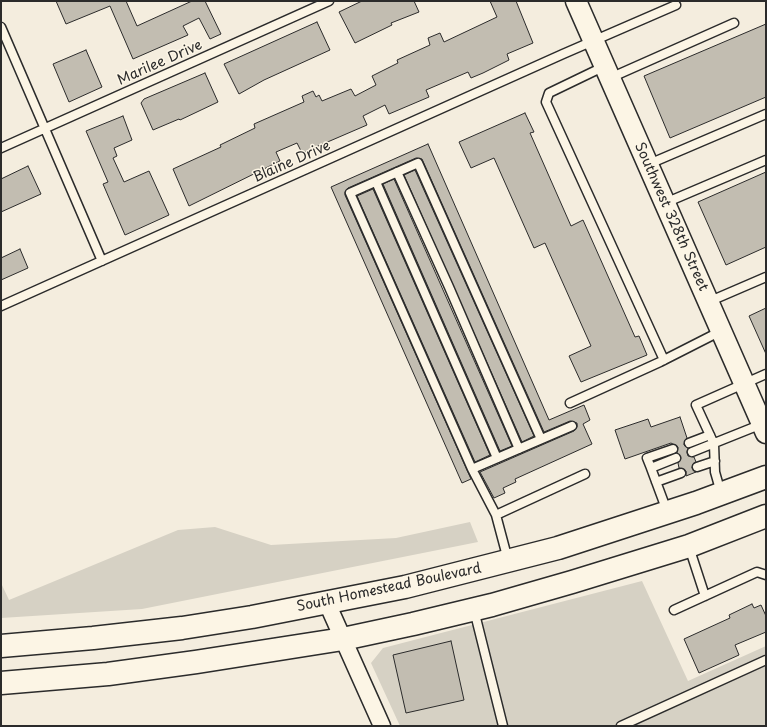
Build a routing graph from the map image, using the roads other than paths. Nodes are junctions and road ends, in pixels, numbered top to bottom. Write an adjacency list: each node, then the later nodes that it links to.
1 (329, 1): 9 (lane, Marilee Drive)
2 (576, 1): 6 (street, Southwest 328th Street)
3 (676, 5): 6 (lane, Blaine Drive)
4 (734, 23): 7 (lane)
5 (1, 27): 9 (lane)
6 (593, 40): 7 (street, Southwest 328th Street); 16 (lane, Blaine Drive)
7 (607, 72): 12 (street, Southwest 328th Street); 21 (lane)
8 (766, 114): 12 (lane)
9 (44, 129): 10 (lane, Marilee Drive); 16 (lane)
10 (1, 148)
11 (766, 160): 15 (lane)
12 (648, 165): 15 (street, Southwest 328th Street)
13 (397, 172): 14 (lane); 28 (lane); 31 (lane)
14 (376, 182): 34 (lane); 39 (lane)
15 (665, 203): 18 (street, Southwest 328th Street)
16 (102, 261): 19 (lane, Blaine Drive)
17 (766, 277): 18 (lane)
18 (708, 302): 20 (street, Southwest 328th Street)
19 (1, 306)
20 (721, 331): 21 (lane); 23 (street, Southwest 328th Street)
21 (664, 360): 24 (lane)
22 (766, 374): 23 (lane)
23 (744, 384): 26 (street, Southwest 328th Street); 27 (lane)
24 (570, 403)
25 (572, 426): 28 (lane)
26 (764, 428): 30 (lane)
27 (710, 435): 29 (lane); 30 (lane)
28 (541, 439): 31 (lane)
29 (689, 443)
30 (714, 444): 33 (lane); 36 (lane)
31 (519, 449): 34 (lane)
32 (673, 449): 38 (lane)
33 (692, 452)
34 (497, 458): 39 (lane)
35 (676, 458): 38 (lane)
36 (715, 460): 37 (lane); 44 (lane)
37 (697, 467)
38 (651, 468): 43 (lane)
39 (472, 469): 46 (lane)
40 (681, 473): 43 (lane)
41 (585, 474): 46 (lane)
42 (766, 477): 44 (highway, South Homestead Boulevard)
43 (656, 482): 45 (lane)
44 (721, 494): 45 (highway, South Homestead Boulevard)
45 (668, 513): 49 (highway, South Homestead Boulevard)
46 (496, 515): 49 (lane)
47 (766, 516): 48 (highway)
48 (689, 546): 51 (lane); 53 (highway)
49 (508, 561): 52 (highway, South Homestead Boulevard)
50 (766, 575): 51 (lane)
51 (705, 596): 54 (lane)
52 (327, 604): 55 (street); 56 (highway, South Homestead Boulevard)
53 (474, 609): 55 (highway); 60 (lane)
54 (674, 610)
55 (343, 639): 58 (highway); 59 (street)
56 (1, 646)
57 (766, 660): 61 (lane)
58 (1, 683)
59 (382, 726)
60 (502, 726)
61 (621, 726)

